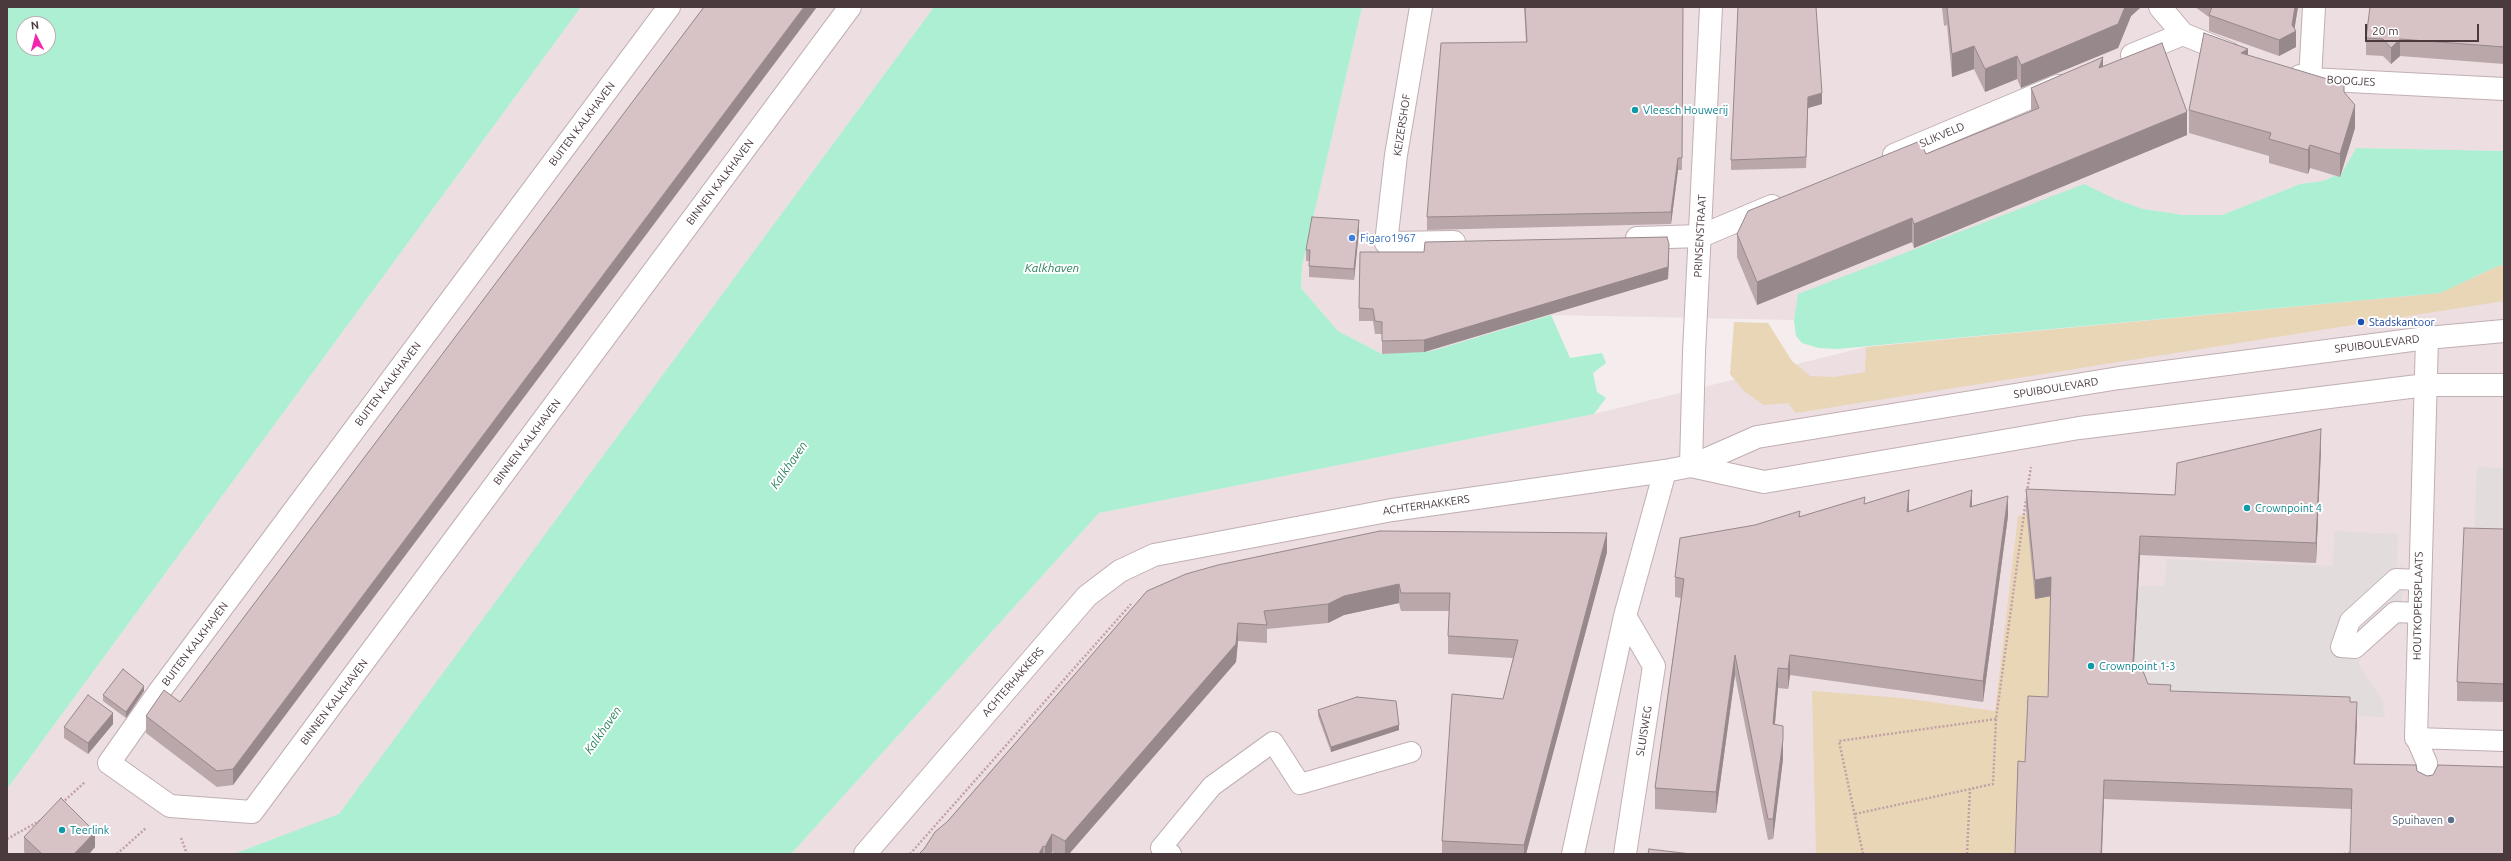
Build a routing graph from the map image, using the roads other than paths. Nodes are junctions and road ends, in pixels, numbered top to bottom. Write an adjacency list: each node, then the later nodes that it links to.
1 (669, 7): 32 (street, BUITEN KALKHAVEN)
2 (850, 7): 32 (street, BINNEN KALKHAVEN)
3 (1421, 7): 18 (street, KEIZERSHOF)
4 (1711, 7): 16 (street, PRINSENSTRAAT)
5 (2160, 7): 7 (street)
6 (2314, 7): 12 (street)
7 (2183, 34): 8 (street); 9 (street)
8 (2245, 58)
9 (2117, 61)
10 (2281, 70): 12 (street, BOOGJES)
11 (2080, 77): 14 (street, SLIKVELD)
12 (2310, 79): 13 (street, BOOGJES)
13 (2504, 89)
14 (1876, 163)
15 (1788, 200): 16 (street)
16 (1700, 236): 17 (street); 23 (street, PRINSENSTRAAT)
17 (1614, 238)
18 (1472, 242)
19 (2504, 331): 20 (street, SPUIBOULEVARD)
20 (2427, 338): 21 (street, SPUIBOULEVARD); 23 (street, SPUIBOULEVARD)
21 (2426, 385): 22 (street, SPUIBOULEVARD); 23 (street, SPUIBOULEVARD); 25 (street, HOUTKOPERSPLAATS)
22 (2504, 386)
23 (1691, 466): 24 (street, SPUIBOULEVARD)
24 (1665, 471): 27 (street); 33 (street, ACHTERHAKKERS)
25 (2419, 580): 26 (street, HOUTKOPERSPLAATS); 26 (lane)
26 (2418, 613): 28 (street, HOUTKOPERSPLAATS)
27 (1625, 616): 35 (street); 36 (street, SLUISWEG)
28 (2416, 738): 29 (lane); 31 (lane)
29 (2504, 741)
30 (1411, 752): 34 (lane)
31 (2427, 784)
32 (170, 806)
33 (864, 854)
34 (1171, 854)
35 (1572, 854)
36 (1625, 854)

